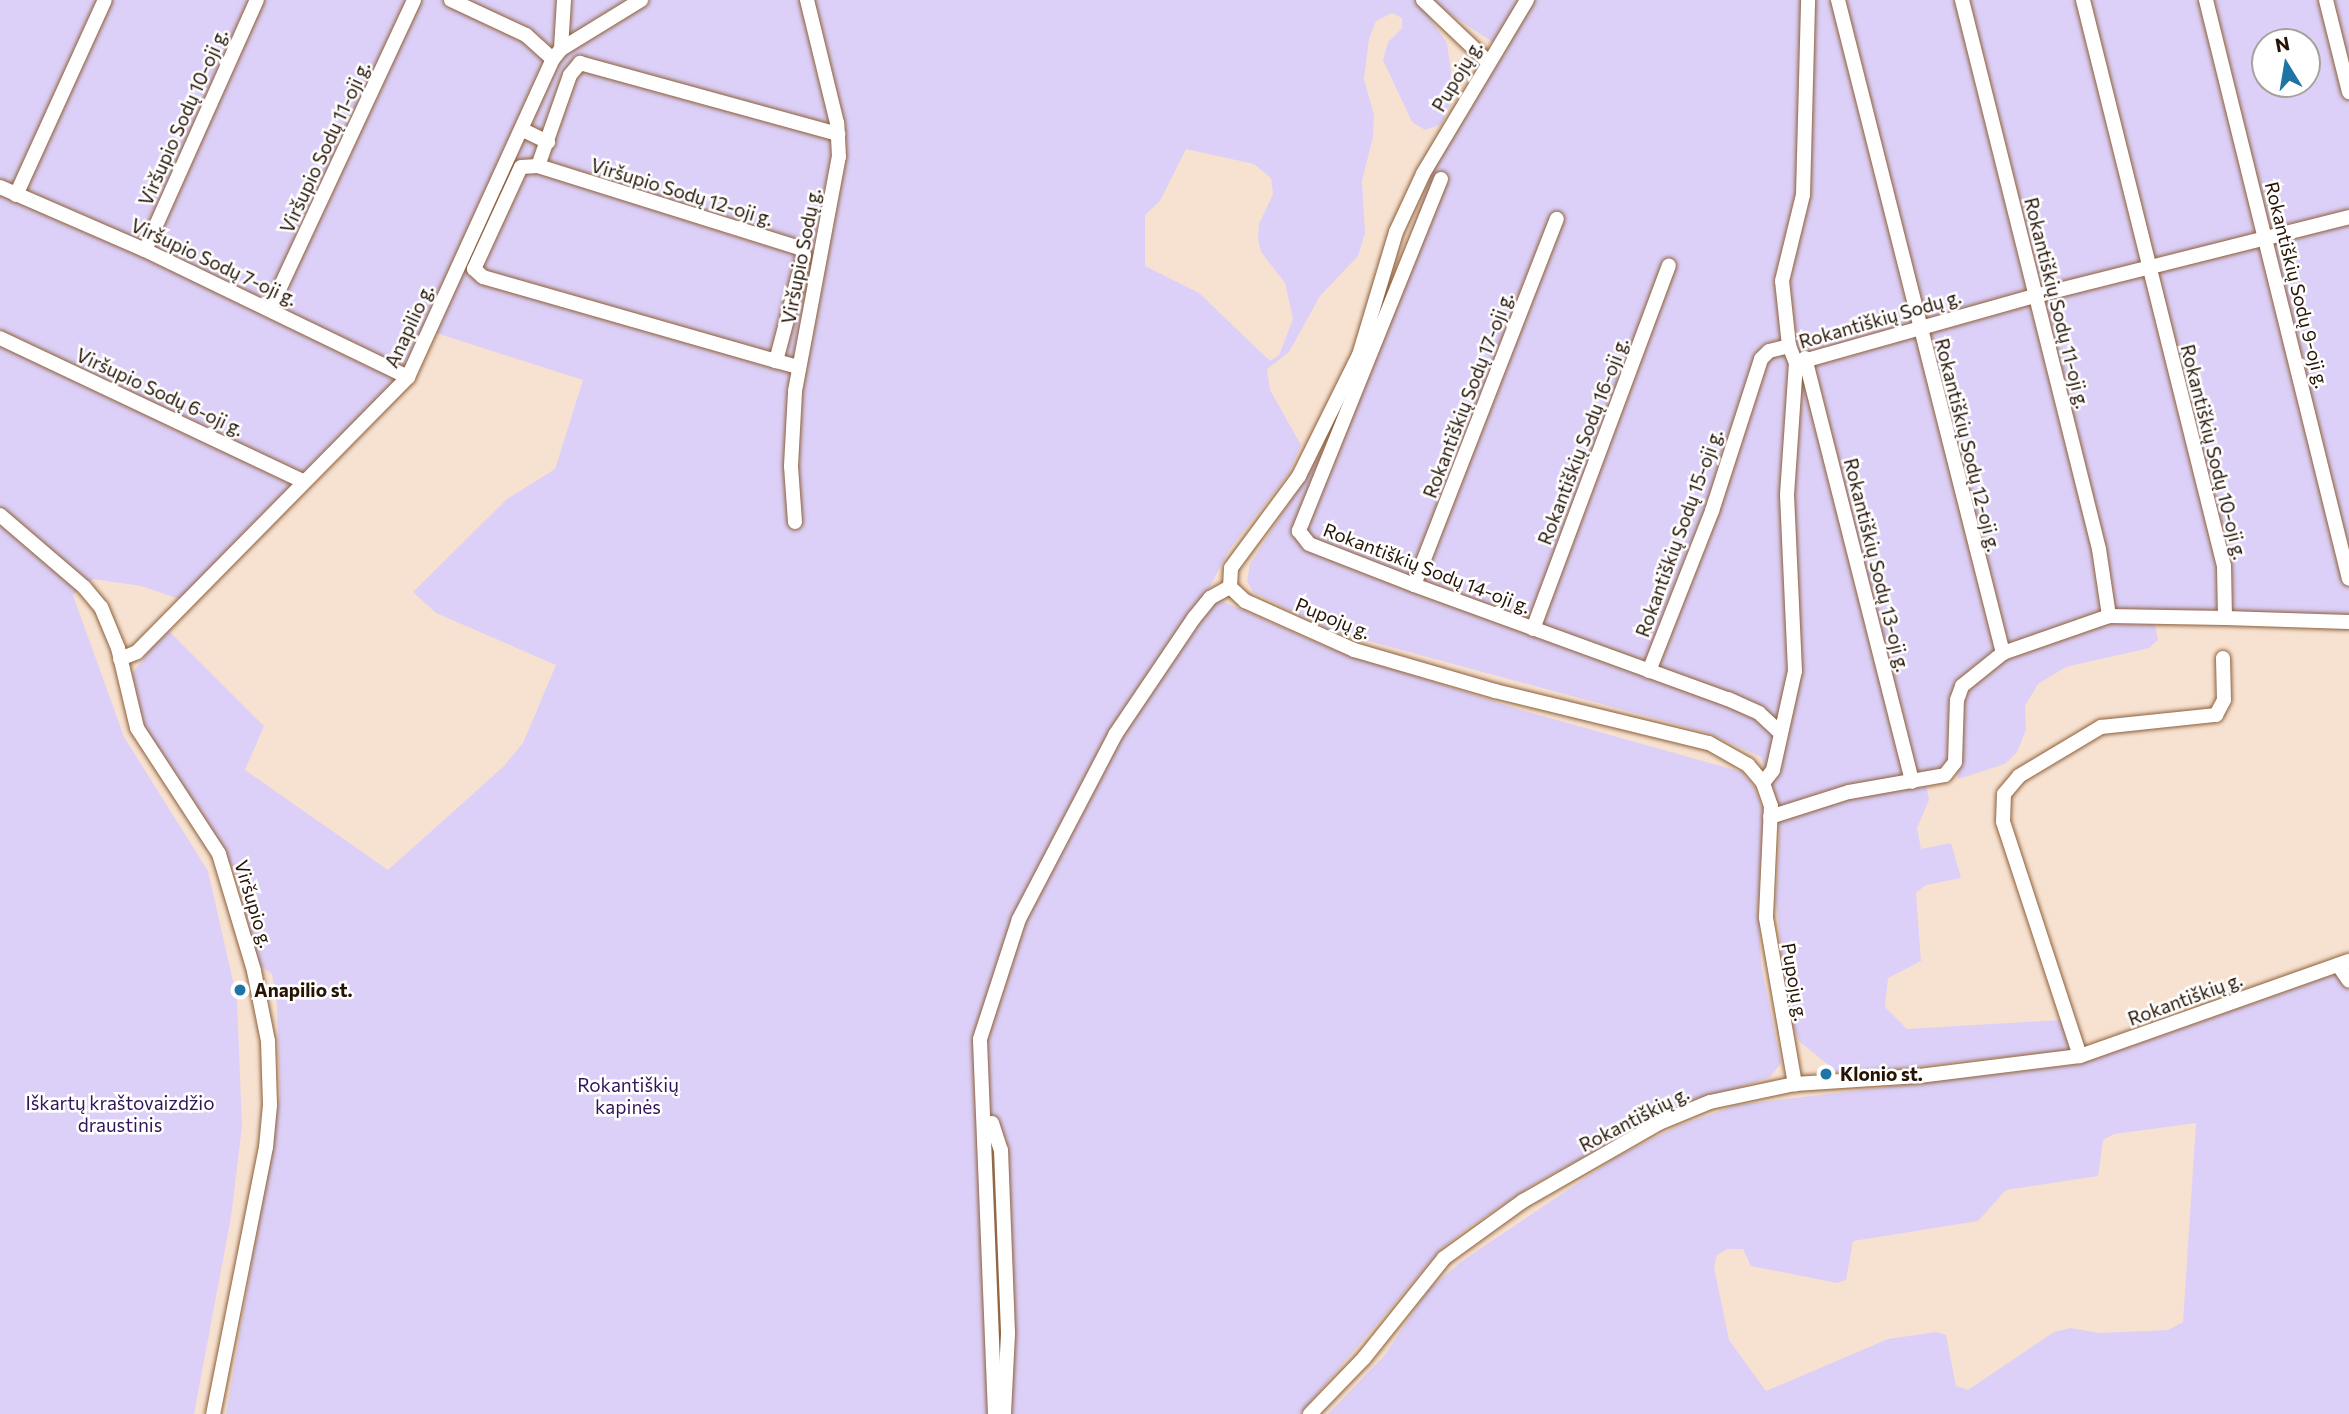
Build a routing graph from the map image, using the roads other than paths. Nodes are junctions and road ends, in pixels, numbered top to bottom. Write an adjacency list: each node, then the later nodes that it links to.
1 (105, 0): 25 (street)
2 (257, 0): 29 (street, Viršupio Sodų 10-oji g.)
3 (414, 0): 33 (street, Viršupio Sodų 11-oji g.)
4 (452, 0): 16 (street)
5 (564, 0): 16 (street, Anapilio g.)
6 (641, 0): 16 (street)
7 (807, 0): 20 (street, Viršupio Sodų g.)
8 (1423, 0): 17 (street)
9 (1527, 0): 17 (street, Pupojų g.)
10 (1808, 0): 36 (street, Rokantiškių Sodų 13-oji g.)
11 (1838, 0): 34 (street, Rokantiškių Sodų 12-oji g.)
12 (1962, 0): 32 (street, Rokantiškių Sodų 11-oji g.)
13 (2083, 0): 31 (street, Rokantiškių Sodų 10-oji g.)
14 (2206, 0): 28 (street, Rokantiškių Sodų 9-oji g.)
15 (2326, 0): 18 (street)
16 (557, 54): 19 (street, Anapilio g.)
17 (1487, 61): 48 (street, Pupojų g.)
18 (2349, 92)
19 (523, 130): 21 (street); 40 (street, Anapilio g.)
20 (838, 134): 21 (street); 39 (street, Viršupio Sodų g.)
21 (548, 142): 22 (street)
22 (538, 166): 37 (street, Viršupio Sodų 12-oji g.); 37 (street)
23 (1441, 179): 47 (street, Rokantiškių Sodų 14-oji g.)
24 (0, 187): 25 (street, Viršupio Sodų 7-oji g.)
25 (16, 195): 29 (street, Viršupio Sodų 7-oji g.)
26 (2349, 217): 28 (street, Rokantiškių Sodų g.)
27 (1557, 219): 47 (street, Rokantiškių Sodų 17-oji g.)
28 (2266, 239): 31 (street, Rokantiškių Sodų g.); 46 (street, Rokantiškių Sodų 9-oji g.)
29 (145, 250): 33 (street, Viršupio Sodų 7-oji g.)
30 (1669, 266): 52 (street, Rokantiškių Sodų 16-oji g.)
31 (2149, 269): 32 (street, Rokantiškių Sodų g.); 50 (street, Rokantiškių Sodų 10-oji g.)
32 (2035, 296): 34 (street, Rokantiškių Sodų g.); 49 (street, Rokantiškių Sodų 11-oji g.)
33 (270, 309): 40 (street, Viršupio Sodų 7-oji g.)
34 (1919, 328): 38 (street, Rokantiškių Sodų g.); 53 (street, Rokantiškių Sodų 12-oji g.)
35 (0, 338): 41 (street, Viršupio Sodų 6-oji g.)
36 (1789, 346): 38 (street, Rokantiškių Sodų 13-oji g.); 56 (street, Rokantiškių Sodų 15-oji g.)
37 (776, 361): 39 (street)
38 (1800, 361): 57 (street, Rokantiškių Sodų g.); 58 (street, Rokantiškių Sodų 13-oji g.)
39 (799, 367): 43 (street, Viršupio Sodų g.)
40 (408, 377): 41 (street, Anapilio g.)
41 (303, 481): 55 (street, Anapilio g.)
42 (0, 515): 44 (street, Viršupio g.)
43 (795, 522)
44 (12, 525): 45 (street); 55 (street, Viršupio g.)
45 (0, 537)
46 (2349, 579)
47 (1414, 585): 52 (street, Rokantiškių Sodų 14-oji g.)
48 (1230, 587): 59 (street, Pupojų g.); 65 (street)
49 (2109, 615): 50 (street); 53 (street)
50 (2225, 618): 51 (street)
51 (2349, 622)
52 (1533, 629): 56 (street, Rokantiškių Sodų 14-oji g.)
53 (2003, 653): 58 (street)
54 (2223, 657): 63 (street)
55 (120, 659): 66 (street, Viršupio g.)
56 (1649, 671): 57 (street, Rokantiškių Sodų 14-oji g.)
57 (1779, 731): 59 (street, Rokantiškių Sodų g.)
58 (1912, 782): 60 (street)
59 (1763, 783): 60 (street, Pupojų g.)
60 (1770, 817): 64 (street, Pupojų g.)
61 (2343, 963): 62 (street); 63 (street, Rokantiškių g.)
62 (2349, 981)
63 (2080, 1056): 64 (street, Rokantiškių g.)
64 (1795, 1084): 69 (street, Rokantiškių g.)
65 (986, 1107): 67 (street); 68 (street)
66 (213, 1414)
67 (995, 1414)
68 (1004, 1414)
69 (1310, 1414)

